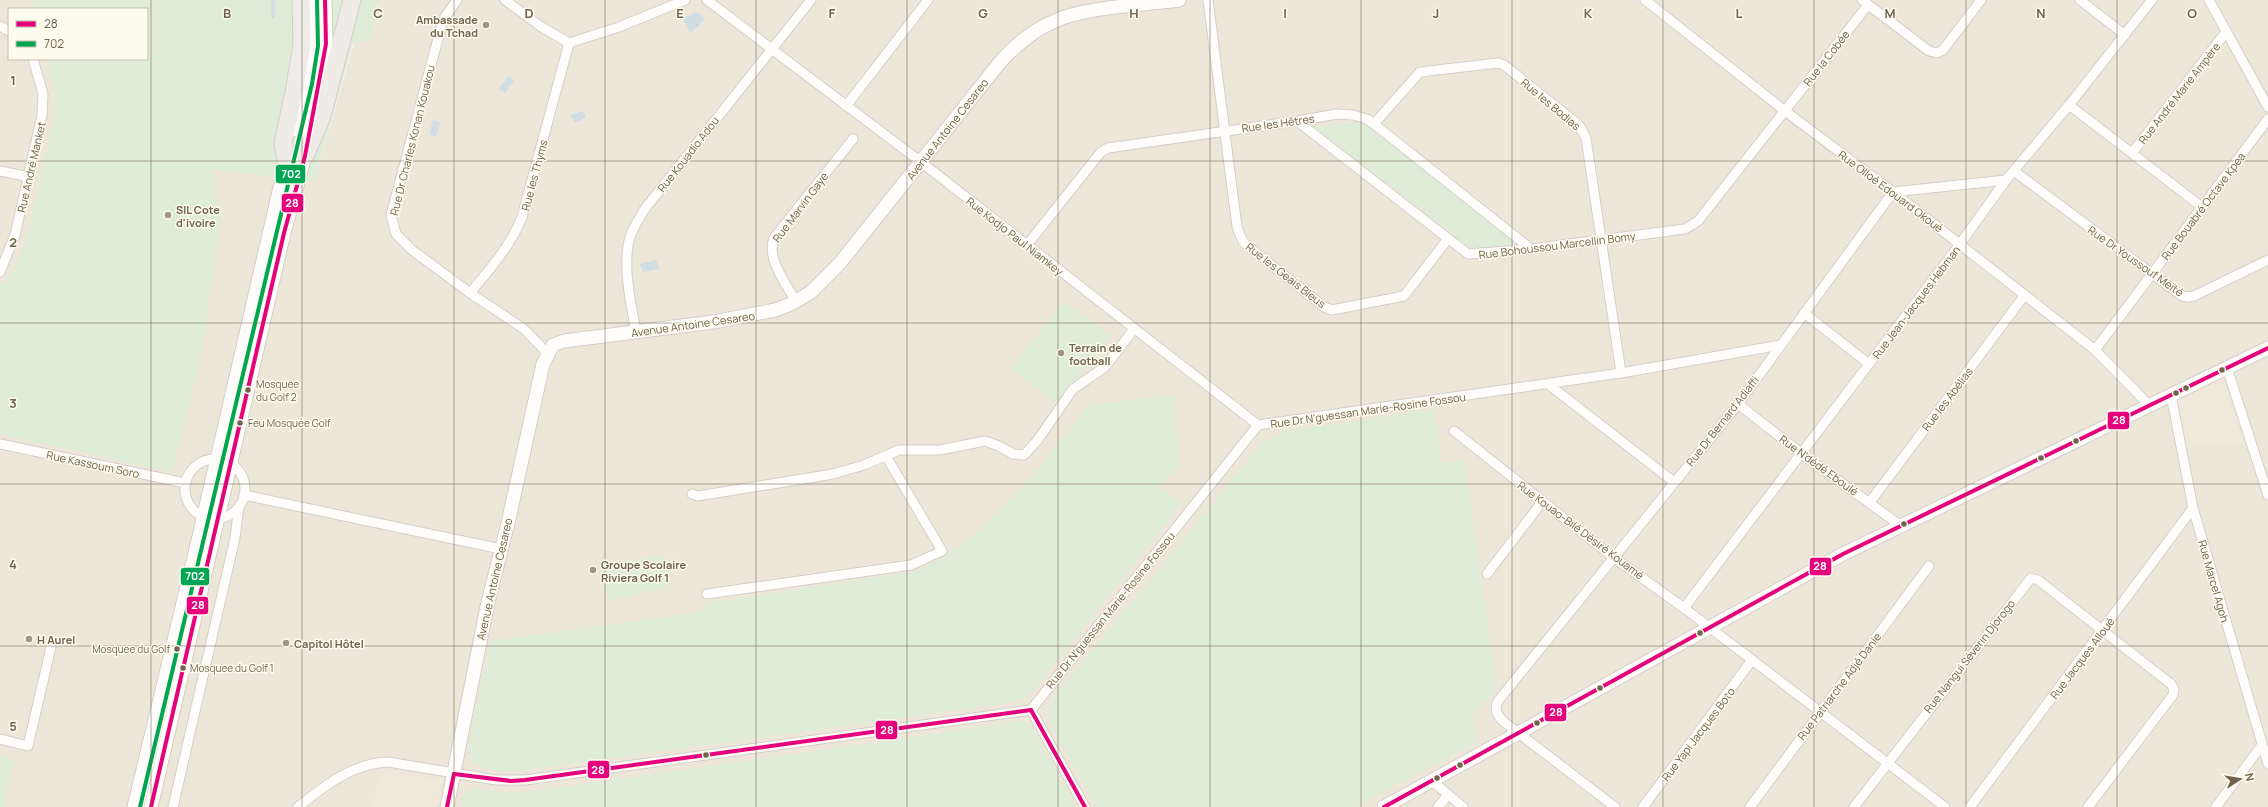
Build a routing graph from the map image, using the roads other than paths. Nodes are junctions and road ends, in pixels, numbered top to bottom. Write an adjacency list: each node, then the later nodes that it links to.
1 (301, 0): 35 (highway)
2 (311, 0): 35 (street)
3 (325, 0): 34 (street)
4 (352, 0): 34 (highway)
5 (457, 0): 51 (street, Rue Dr Charles Konan Kouakou)
6 (505, 0): 21 (street)
7 (685, 0): 21 (street)
8 (707, 0): 22 (street)
9 (811, 0): 22 (street, Rue Kouadio Adou)
10 (928, 0): 25 (street)
11 (1179, 0): 36 (street, Avenue Antoine Cesareo)
12 (1208, 0): 31 (street, Rue les Geais Bleus)
13 (1645, 0): 27 (street, Rue Olloé Edouard Okoué)
14 (1981, 0): 18 (street)
15 (2080, 0): 20 (street)
16 (2152, 0): 20 (street, Rue Jean-Jacques Hebman)
17 (2209, 0): 19 (street)
18 (1865, 2): 27 (street, Rue la Cobée)
19 (2226, 32): 26 (street); 33 (street, Rue André Marie Ampère)
20 (2125, 36): 24 (street, Rue Jean-Jacques Hebman)
21 (569, 43): 51 (street, Rue les Thyms)
22 (772, 48): 25 (street, Rue Kodjo Paul Niamkey); 56 (street, Rue Kouadio Adou)
23 (33, 60): 39 (street, Rue André Manket)
24 (2069, 105): 33 (street); 38 (street, Rue Jean-Jacques Hebman)
25 (846, 106): 36 (street, Rue Kodjo Paul Niamkey)
26 (2268, 107)
27 (1785, 111): 41 (street, Rue Olloé Edouard Okoué); 44 (street, Rue Bohoussou Marcellin Bomy)
28 (2268, 119): 42 (street, Rue Bouabré Octave Kpea)
29 (1296, 121): 30 (street, Rue les Hêtres); 31 (street, Rue les Hêtres); 43 (street, Rue Bohoussou Marcellin Bomy)
30 (1374, 124): 44 (street, Rue les Bodias); 47 (street, Rue les Hêtres)
31 (1226, 130): 43 (street, Rue les Geais Bleus); 46 (street, Rue les Hêtres)
32 (853, 139): 53 (street, Rue Marvin Gaye)
33 (2132, 153): 42 (street)
34 (305, 156): 74 (street)
35 (286, 161): 73 (street)
36 (921, 162): 46 (street, Rue Kodjo Paul Niamkey); 53 (street, Avenue Antoine Cesareo)
37 (0, 171): 39 (street)
38 (2014, 171): 40 (street, Rue Jean-Jacques Hebman); 50 (street, Rue Dr Youssouf Meïté)
39 (29, 177): 49 (street, Rue André Manket)
40 (2006, 180): 41 (street); 45 (street, Rue Jean-Jacques Hebman)
41 (1893, 192): 45 (street, Rue Olloé Edouard Okoué); 54 (street, Rue Dr Bernard Adiaffi)
42 (2202, 207): 50 (street, Rue Bouabré Octave Kpea)
43 (1447, 240): 47 (street, Rue Bohoussou Marcellin Bomy)
44 (1603, 240): 47 (street, Rue Bohoussou Marcellin Bomy); 63 (street, Rue les Bodias)
45 (1960, 244): 52 (street, Rue Olloé Edouard Okoué); 61 (street, Rue Jean-Jacques Hebman)
46 (1027, 245): 55 (street, Rue Kodjo Paul Niamkey)
47 (1531, 249)
48 (2268, 260): 50 (street, Rue Dr Youssouf Meïté)
49 (0, 272)
50 (2151, 275): 59 (street, Rue Bouabré Octave Kpea)
51 (470, 294): 60 (street, Rue Dr Charles Konan Kouakou)
52 (2024, 296): 59 (street, Rue Olloé Edouard Okoué); 81 (street, Rue les Abélias)
53 (796, 302): 56 (street, Avenue Antoine Cesareo)
54 (1804, 313): 57 (street, Rue Dr Bernard Adiaffi); 61 (street)
55 (1134, 329): 68 (street, Rue Kodjo Paul Niamkey); 72 (street)
56 (636, 332): 60 (street, Avenue Antoine Cesareo)
57 (1782, 345): 63 (street, Rue Dr N'guessan Marie-Rosine Fossou); 66 (street, Rue Dr Bernard Adiaffi)
58 (2268, 348): 62 (street)
59 (2095, 350): 67 (street, Rue Olloé Edouard Okoué)
60 (549, 354): 87 (street, Avenue Antoine Cesareo)
61 (1870, 364): 71 (street, Rue Jean-Jacques Hebman)
62 (2227, 368): 65 (street); 79 (street)
63 (1621, 373): 64 (street, Rue Dr N'guessan Marie-Rosine Fossou)
64 (1548, 384): 68 (street, Rue Dr N'guessan Marie-Rosine Fossou); 75 (street)
65 (2171, 395): 67 (street); 83 (street, Rue Marcel Agoh)
66 (1738, 404): 71 (street, Rue N'dédé Eboulé); 75 (street, Rue Dr Bernard Adiaffi)
67 (2149, 405): 86 (street)
68 (1258, 425): 97 (street, Rue Dr N'guessan Marie-Rosine Fossou)
69 (1454, 431): 80 (street, Rue Kouao-Bilé Désiré Kouamé)
70 (0, 444): 76 (street, Rue Kassoum Soro)
71 (1802, 454): 81 (street, Rue N'dédé Eboulé); 92 (street, Rue Jean-Jacques Hebman)
72 (886, 456): 77 (street); 91 (street)
73 (216, 459): 74 (street); 76 (street); 84 (street)
74 (231, 463): 78 (street); 85 (street)
75 (1674, 482): 88 (street, Rue Dr Bernard Adiaffi)
76 (186, 483): 84 (street)
77 (692, 494)
78 (244, 495): 82 (street); 87 (street)
79 (2268, 495)
80 (1542, 502): 88 (street, Rue Kouao-Bilé Désiré Kouamé); 90 (street)
81 (1870, 502): 86 (street, Rue N'dédé Eboulé)
82 (239, 506): 85 (street); 109 (street)
83 (2193, 508): 94 (street, Rue Jacques Alloué); 101 (street, Rue Marcel Agoh)
84 (203, 516): 85 (street); 107 (street)
85 (218, 519): 108 (street)
86 (1901, 526): 93 (street)
87 (501, 549): 104 (street, Avenue Antoine Cesareo)
88 (1613, 557): 92 (street, Rue Kouao-Bilé Désiré Kouamé); 99 (street, Rue Dr Bernard Adiaffi)
89 (1929, 566): 98 (street, Rue Patriarche Adjé Danie)
90 (1487, 574)
91 (706, 594)
92 (1684, 608): 93 (street, Rue Kouao-Bilé Désiré Kouamé)
93 (1709, 627): 96 (street, Rue Kouao-Bilé Désiré Kouamé); 99 (street)
94 (2102, 631): 102 (street, Rue Nangui Séverin Djorogo); 121 (street, Rue Jacques Alloué); 122 (street)
95 (52, 647): 100 (street)
96 (1752, 660): 98 (street, Rue Kouao-Bilé Désiré Kouamé); 117 (street, Rue Yapi Jacques Boto)
97 (1031, 710): 104 (street); 112 (street)
98 (1820, 712): 102 (street, Rue Kouao-Bilé Désiré Kouamé); 118 (street, Rue Patriarche Adjé Danie)
99 (1517, 733): 105 (street); 116 (street, Rue Dr Bernard Adiaffi)
100 (0, 740)
101 (2262, 745): 103 (street, Rue Marcel Agoh); 123 (street)
102 (1886, 763): 119 (street, Rue Nangui Séverin Djorogo); 120 (street, Rue Kouao-Bilé Désiré Kouamé)
103 (2268, 764)
104 (454, 774): 110 (street); 111 (street, Avenue Antoine Cesareo)
105 (1432, 781): 106 (street); 113 (street)
106 (1448, 795): 114 (street); 115 (street)
107 (134, 807)
108 (151, 807)
109 (173, 807)
110 (298, 807)
111 (447, 807)
112 (1085, 807)
113 (1384, 807)
114 (1438, 807)
115 (1463, 807)
116 (1616, 807)
117 (1643, 807)
118 (1750, 807)
119 (1854, 807)
120 (1945, 807)
121 (1970, 807)
122 (2088, 807)
123 (2216, 807)

